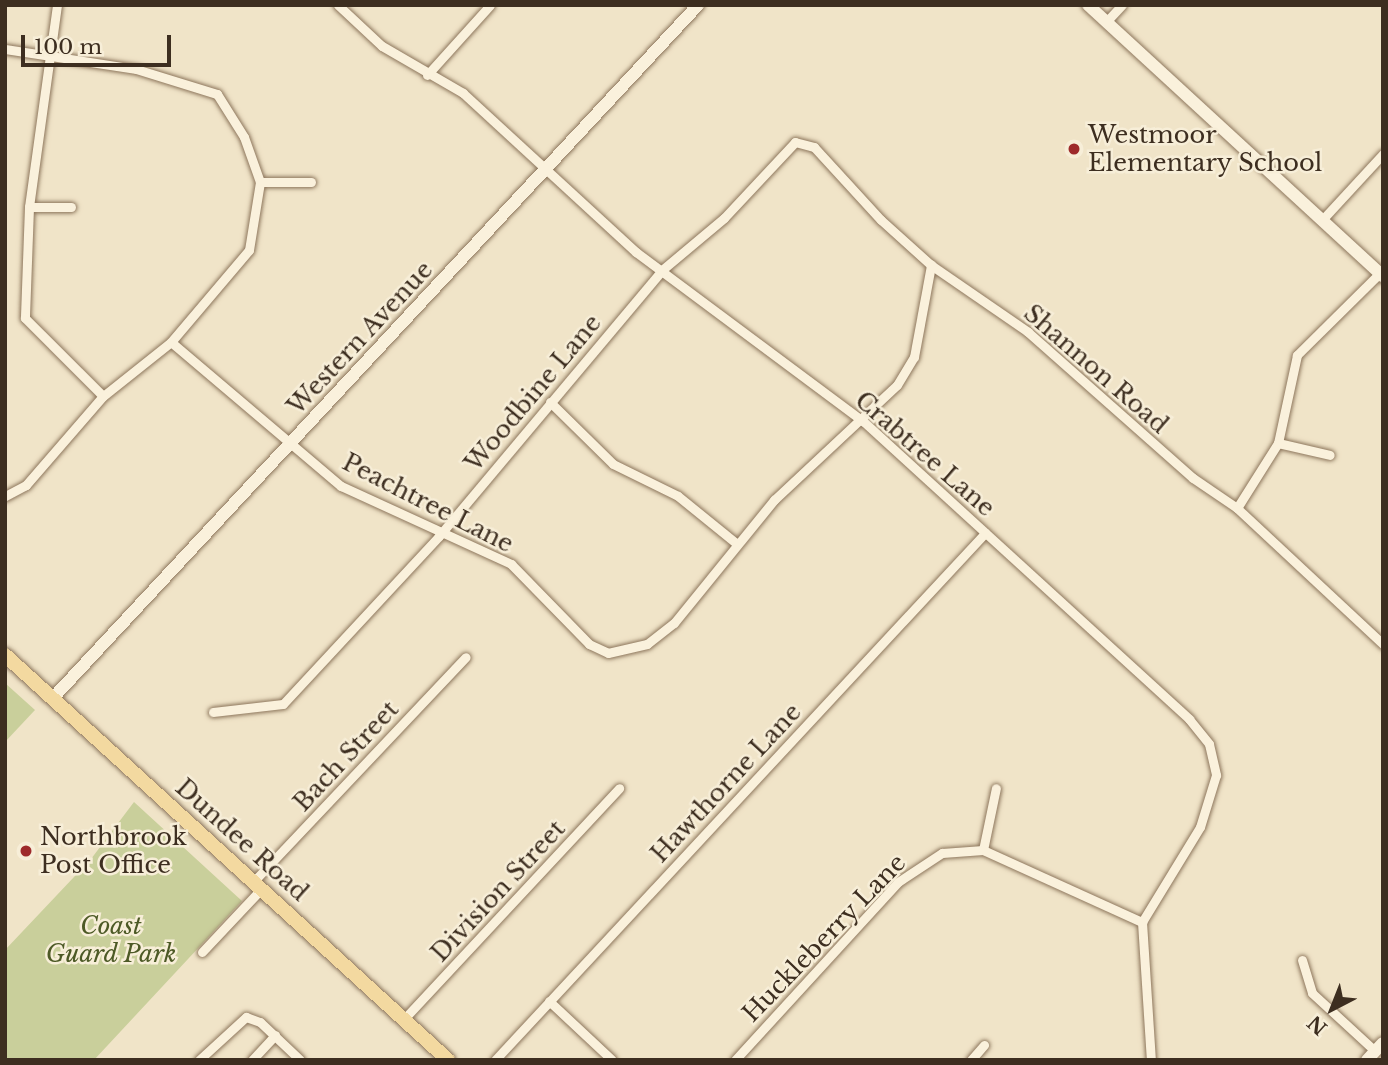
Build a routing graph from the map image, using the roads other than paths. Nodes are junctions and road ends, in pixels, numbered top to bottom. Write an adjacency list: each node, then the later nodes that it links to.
1 (57, 5): 9 (street)
2 (338, 5): 10 (street, Crabtree Lane)
3 (490, 5): 10 (street)
4 (698, 5): 13 (street, Western Avenue)
5 (1088, 5): 7 (street)
6 (1122, 5): 7 (street)
7 (1106, 22): 18 (street)
8 (5, 49): 9 (street)
9 (47, 54): 15 (street); 16 (street)
10 (427, 75): 13 (street, Crabtree Lane)
11 (780, 153): 19 (street, Shannon Road); 20 (street, Woodbine Lane)
12 (1383, 154): 18 (street)
13 (548, 168): 20 (street, Crabtree Lane); 26 (street, Western Avenue)
14 (311, 182): 15 (street)
15 (260, 183): 22 (street)
16 (29, 207): 17 (street); 23 (street)
17 (71, 207)
18 (1322, 220): 21 (street)
19 (931, 265): 25 (street, Peachtree Lane); 30 (street, Shannon Road)
20 (662, 270): 24 (street, Woodbine Lane); 25 (street, Crabtree Lane)
21 (1381, 275): 27 (street)
22 (171, 342): 23 (street); 26 (street, Peachtree Lane)
23 (103, 396): 29 (street)
24 (550, 402): 32 (street, Woodbine Lane); 33 (street)
25 (863, 421): 31 (street, Crabtree Lane); 33 (street, Peachtree Lane)
26 (290, 443): 32 (street, Peachtree Lane); 37 (street, Western Avenue)
27 (1278, 443): 28 (street); 30 (street)
28 (1330, 455)
29 (5, 496)
30 (1237, 508): 34 (street, Shannon Road)
31 (985, 533): 43 (street, Crabtree Lane); 46 (street, Hawthorne Lane)
32 (439, 536): 33 (street, Peachtree Lane); 38 (street, Woodbine Lane)
33 (737, 544)
34 (1383, 645)
35 (5, 655): 37 (main road, Dundee Road)
36 (466, 657): 42 (street, Bach Street)
37 (52, 699): 42 (main road, Dundee Road)
38 (213, 712)
39 (619, 788): 47 (street, Division Street)
40 (996, 788): 41 (street)
41 (982, 850): 43 (street, Huckleberry Lane); 57 (street, Huckleberry Lane)
42 (258, 885): 44 (street, Bach Street); 47 (main road, Dundee Road)
43 (1142, 922): 59 (street)
44 (202, 952)
45 (1302, 960): 50 (street)
46 (549, 1001): 55 (street, Hawthorne Lane); 56 (street)
47 (403, 1020): 54 (main road, Dundee Road)
48 (275, 1035): 51 (street); 52 (street); 53 (street)
49 (984, 1045): 58 (street)
50 (1375, 1051)
51 (199, 1060)
52 (252, 1060)
53 (300, 1060)
54 (448, 1060)
55 (495, 1060)
56 (612, 1060)
57 (734, 1060)
58 (971, 1060)
59 (1151, 1060)

